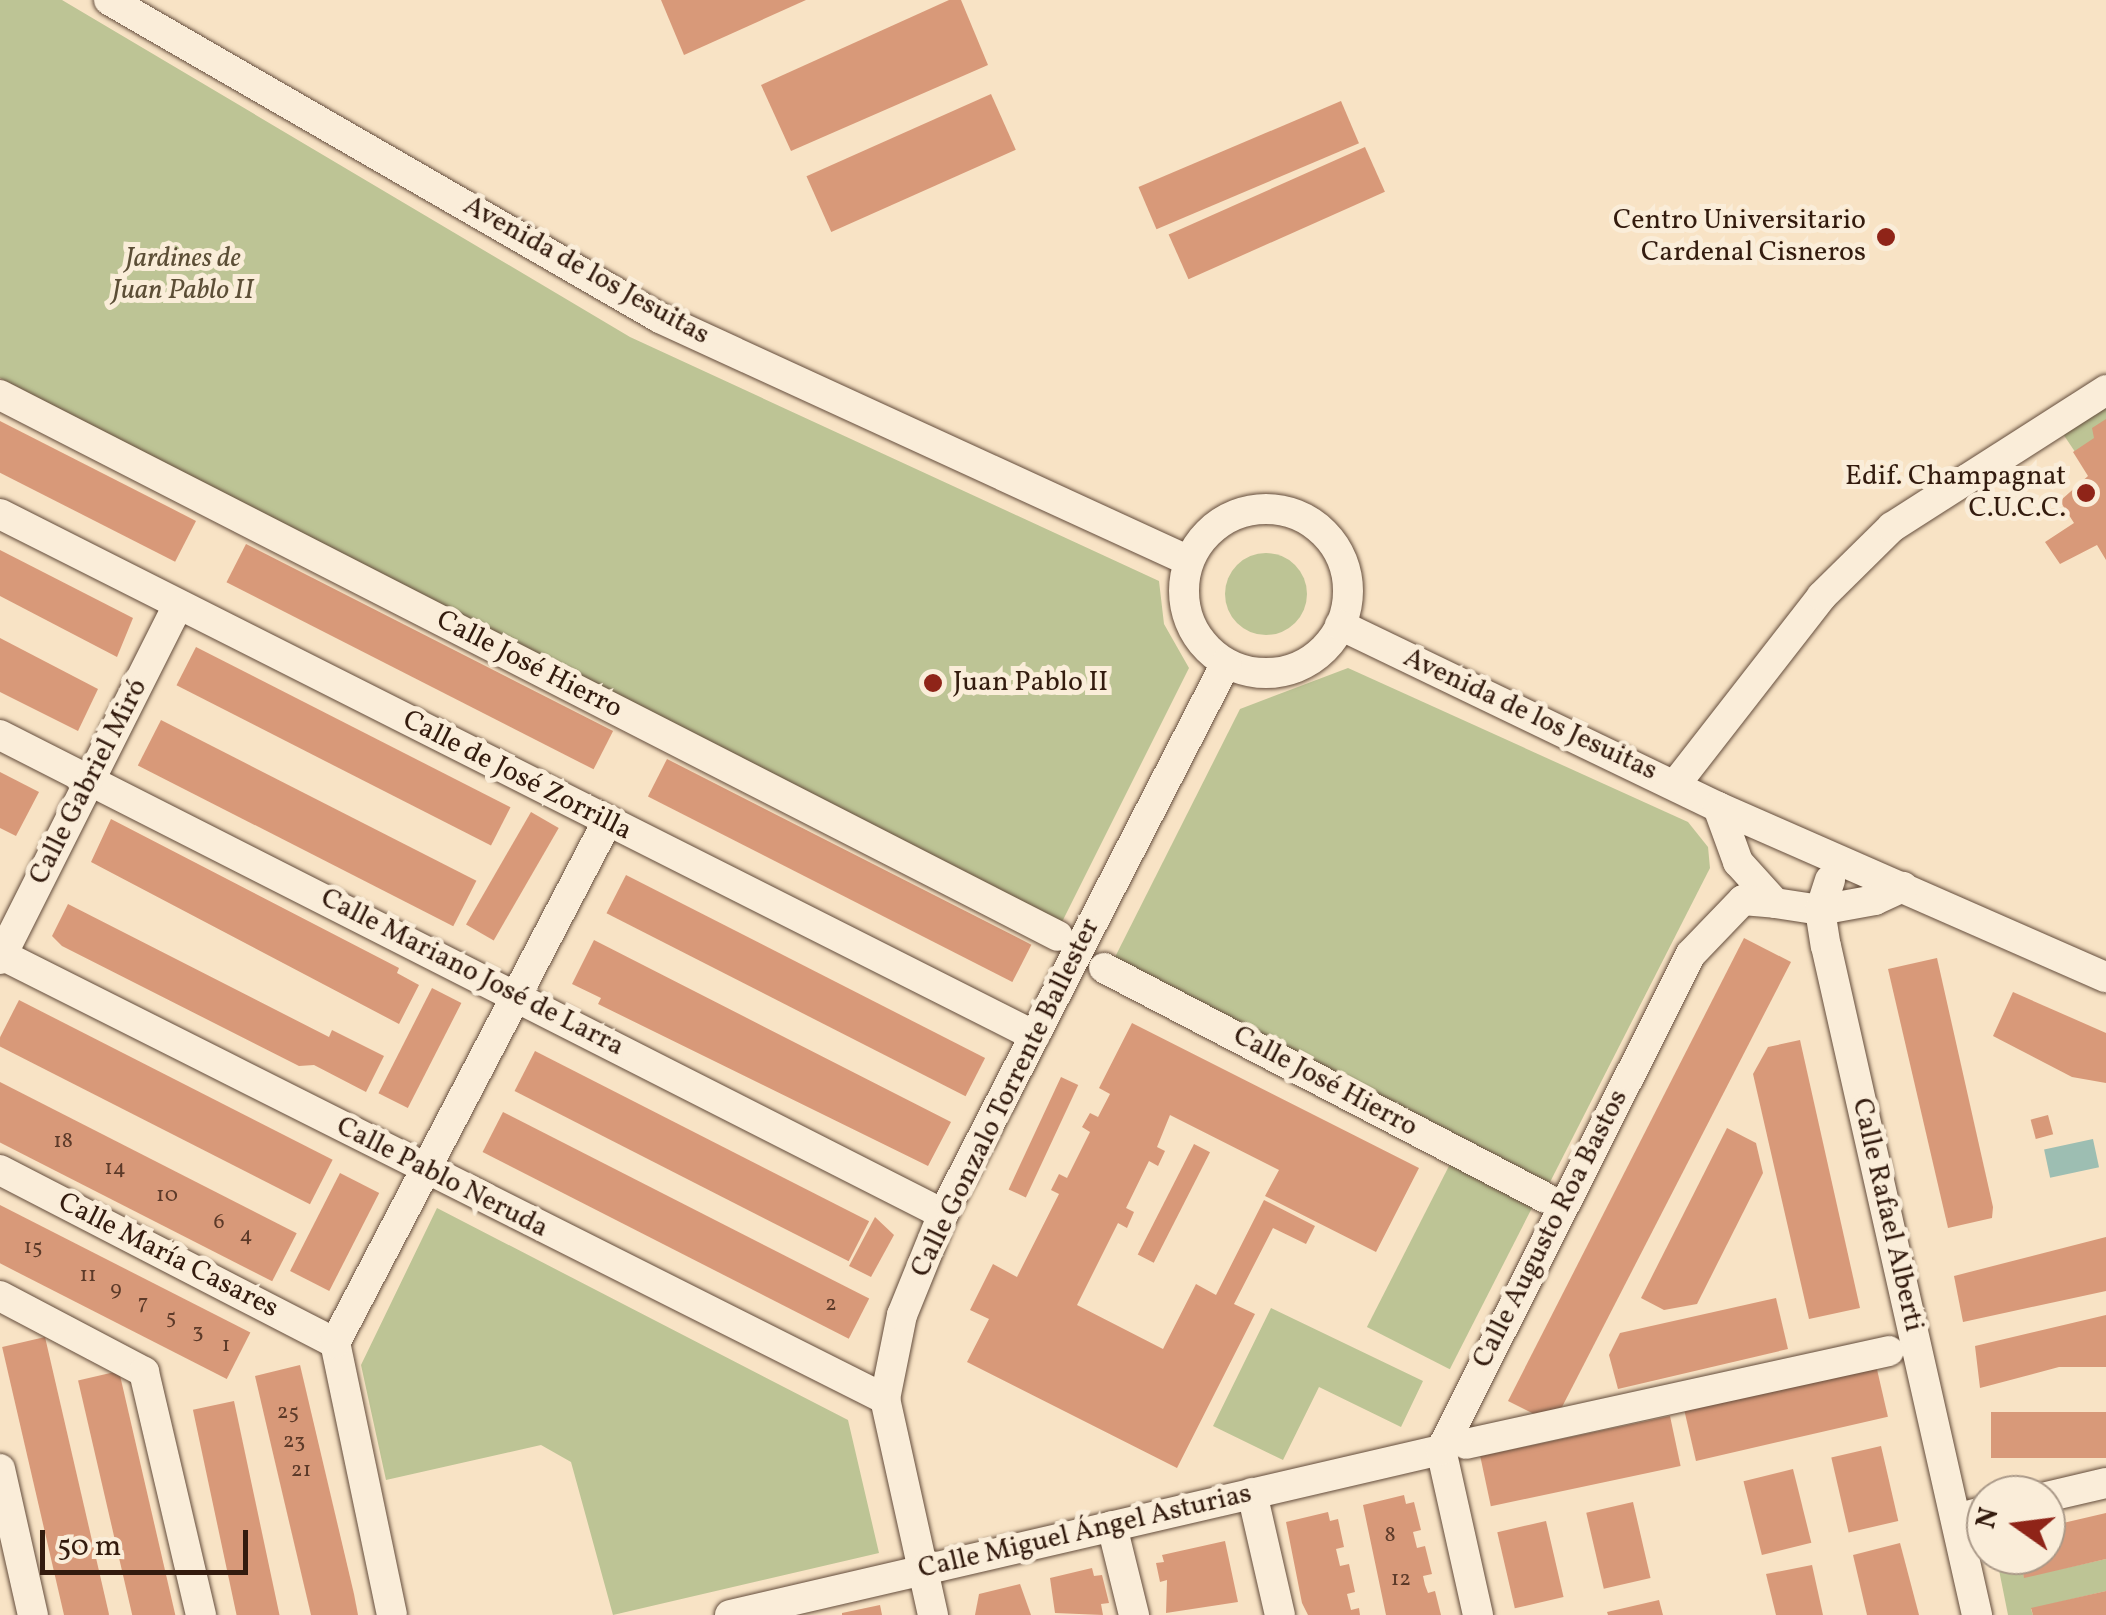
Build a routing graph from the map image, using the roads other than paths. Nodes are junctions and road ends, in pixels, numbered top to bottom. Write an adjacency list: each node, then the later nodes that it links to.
1 (109, 0): 5 (street, Avenida de los Jesuitas)
2 (2106, 390): 11 (street)
3 (0, 394): 17 (street, Calle José Hierro)
4 (0, 514): 6 (street, Calle de José Zorrilla)
5 (1189, 561): 7 (street); 8 (street)
6 (178, 605): 10 (street, Calle Gabriel Miró); 13 (street, Calle de José Zorrilla)
7 (1340, 625): 8 (street); 11 (street, Avenida de los Jesuitas)
8 (1226, 663): 22 (street, Calle Gonzalo Torrente Ballester)
9 (0, 734): 10 (street, Calle Mariano José de Larra)
10 (88, 780): 18 (street, Calle Gabriel Miró); 21 (street, Calle Mariano José de Larra)
11 (1675, 784): 12 (street, Avenida de los Jesuitas)
12 (1718, 807): 14 (street, Avenida de los Jesuitas); 16 (street)
13 (607, 822): 21 (street); 22 (street, Calle de José Zorrilla)
14 (1836, 870): 15 (street, Avenida de los Jesuitas); 16 (street)
15 (1903, 887): 16 (street); 20 (street, Avenida de los Jesuitas)
16 (1798, 907): 31 (street, Calle Augusto Roa Bastos); 37 (street, Calle Rafael Alberti)
17 (1058, 936)
18 (1, 956): 24 (street, Calle Pablo Neruda)
19 (1104, 968): 25 (street, Calle José Hierro)
20 (2106, 977)
21 (515, 993): 24 (street); 26 (street, Calle Mariano José de Larra)
22 (1035, 1036): 26 (street, Calle Gonzalo Torrente Ballester)
23 (0, 1170): 28 (street, Calle María Casares)
24 (425, 1171): 28 (street); 30 (street, Calle Pablo Neruda)
25 (1546, 1198)
26 (943, 1214): 30 (street, Calle Gonzalo Torrente Ballester)
27 (0, 1296): 41 (street)
28 (335, 1342): 42 (street)
29 (1889, 1351): 31 (street, Calle Miguel Ángel Asturias)
30 (885, 1399): 39 (street, Calle Gonzalo Torrente Ballester)
31 (1454, 1447): 35 (street, Calle Miguel Ángel Asturias); 47 (street)
32 (0, 1470): 40 (street)
33 (2106, 1483): 34 (street)
34 (2066, 1492)
35 (1252, 1494): 38 (street, Calle Miguel Ángel Asturias); 46 (street)
36 (1966, 1516): 37 (street)
37 (1956, 1519): 48 (street, Calle Rafael Alberti)
38 (1112, 1526): 39 (street, Calle Miguel Ángel Asturias); 45 (street)
39 (922, 1569): 43 (street, Calle Miguel Ángel Asturias); 44 (street, Calle Gonzalo Torrente Ballester)
40 (33, 1615)
41 (201, 1615)
42 (392, 1615)
43 (730, 1615)
44 (933, 1615)
45 (1134, 1615)
46 (1280, 1615)
47 (1478, 1615)
48 (1977, 1615)

